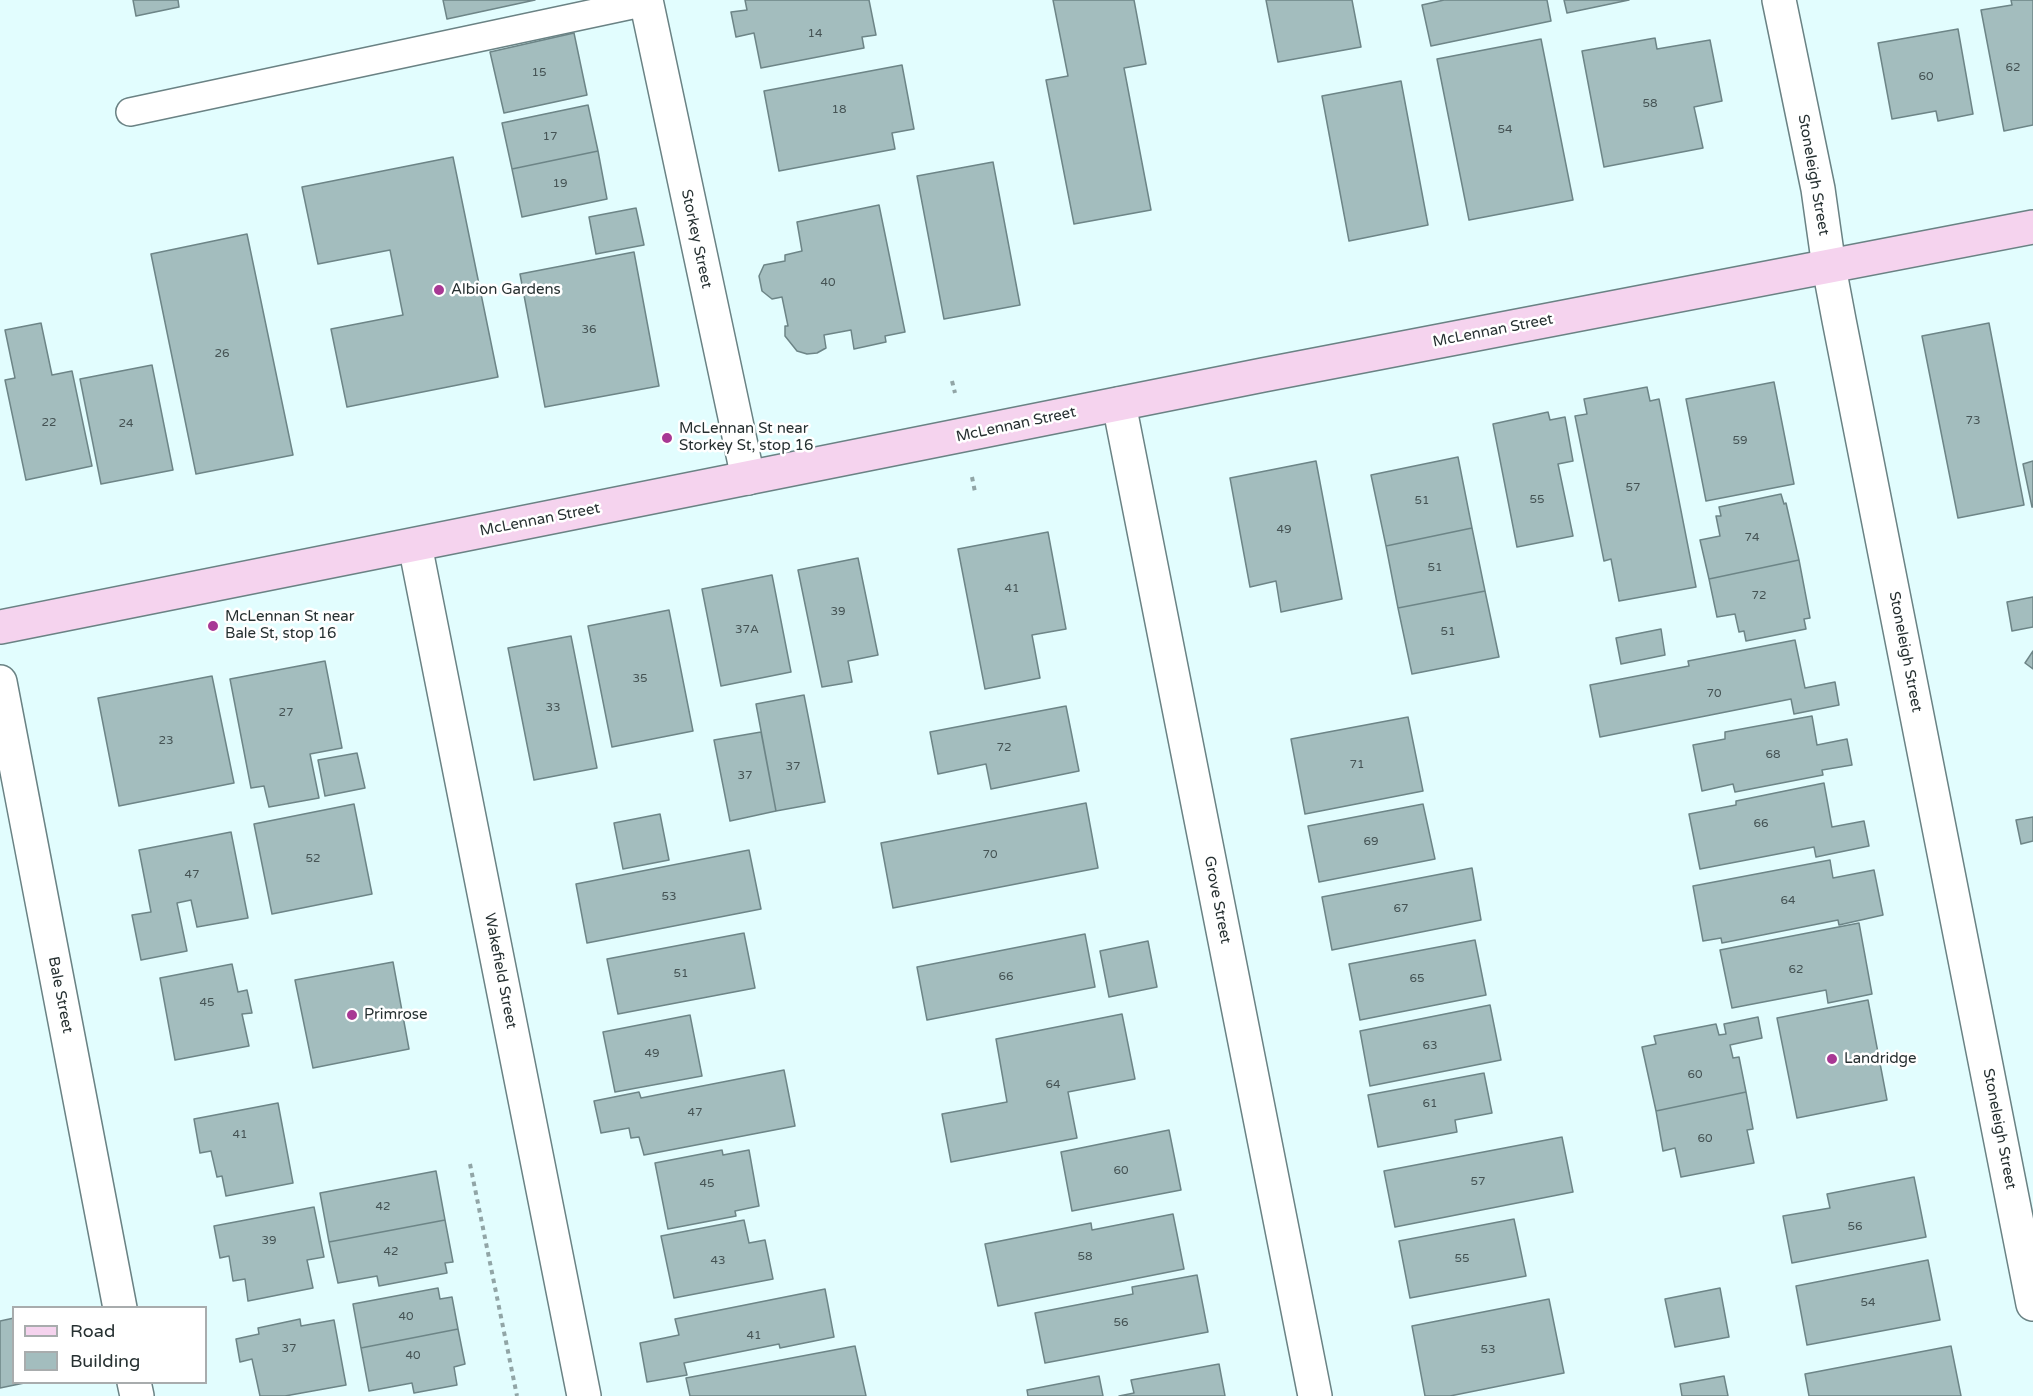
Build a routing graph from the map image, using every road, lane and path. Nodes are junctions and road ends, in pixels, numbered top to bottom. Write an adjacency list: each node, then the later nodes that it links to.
1 (1779, 0): 5 (street, Stoneleigh Street)
2 (646, 1): 3 (lane); 10 (street, Storkey Street)
3 (130, 112)
4 (2033, 227): 5 (street, McLennan Street)
5 (1829, 267): 8 (street, McLennan Street); 16 (street, Stoneleigh Street)
6 (952, 381): 7 (path)
7 (955, 394)
8 (1119, 404): 10 (street, McLennan Street); 20 (street, Grove Street)
9 (972, 477): 11 (path)
10 (748, 478): 12 (street, McLennan Street)
11 (975, 492)
12 (415, 545): 13 (street, McLennan Street); 19 (street, Wakefield Street)
13 (0, 627)
14 (0, 682): 17 (street, Bale Street)
15 (470, 1164): 18 (path)
16 (2033, 1304)
17 (120, 1306)
18 (517, 1396)
19 (584, 1396)
20 (1315, 1396)

